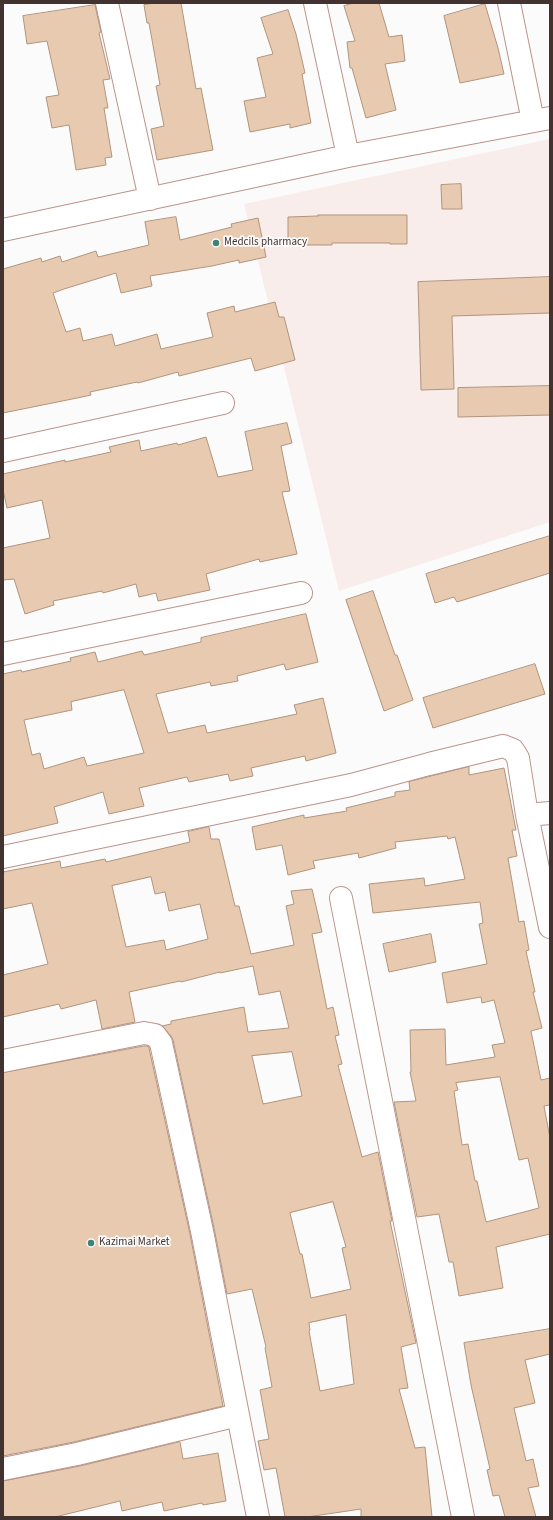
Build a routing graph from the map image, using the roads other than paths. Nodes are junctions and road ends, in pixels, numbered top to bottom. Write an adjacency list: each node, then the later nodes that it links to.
1 (107, 3): 6 (street)
2 (315, 3): 5 (street)
3 (509, 3): 4 (street)
4 (542, 119): 5 (street)
5 (348, 156): 6 (street)
6 (150, 199): 7 (street)
7 (3, 230)
8 (223, 403): 9 (street)
9 (3, 452)
10 (301, 593): 11 (street)
11 (3, 654)
12 (550, 813): 13 (street)
13 (527, 816): 14 (street); 16 (street)
14 (3, 857)
15 (341, 898): 21 (street)
16 (550, 927)
17 (3, 1061): 18 (street)
18 (238, 1415): 19 (street); 20 (street)
19 (3, 1469)
20 (258, 1517)
21 (464, 1517)

